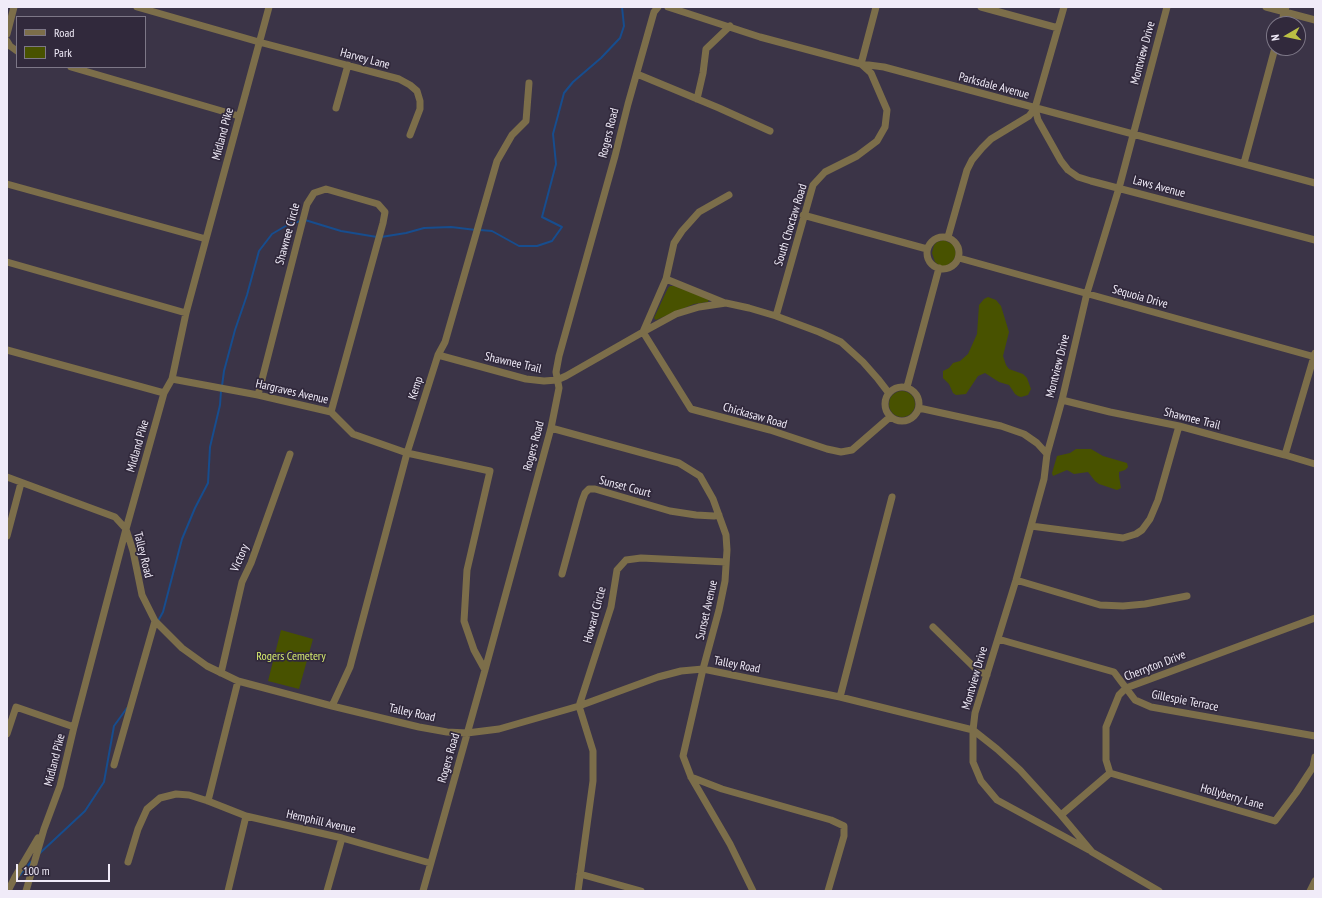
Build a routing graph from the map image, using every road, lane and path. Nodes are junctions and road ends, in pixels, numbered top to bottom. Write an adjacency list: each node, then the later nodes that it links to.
1 (14, 7): 15 (street)
2 (137, 7): 17 (street, Harvey Lane)
3 (269, 7): 17 (street, Midland Pike)
4 (658, 7): 23 (street, Rogers Road)
5 (668, 7): 13 (street, Parksdale Avenue)
6 (876, 7): 20 (street)
7 (982, 7): 14 (street)
8 (1064, 7): 14 (street)
9 (1167, 7): 30 (street, Montview Drive)
10 (1266, 7): 11 (street)
11 (1285, 10): 12 (street)
12 (1315, 20)
13 (730, 26): 20 (street, Parksdale Avenue); 25 (street)
14 (1058, 28): 27 (street)
15 (7, 34)
16 (7, 41): 18 (street)
17 (259, 42): 21 (street, Harvey Lane); 28 (street, Midland Pike)
18 (16, 50)
19 (1273, 56): 32 (street)
20 (861, 64): 27 (street, Parksdale Avenue); 37 (street, South Choctaw Road)
21 (348, 65): 26 (street); 31 (street, Harvey Lane)
22 (74, 68): 28 (street)
23 (637, 74): 25 (street); 55 (street, Rogers Road)
24 (529, 83): 52 (street, Kemp)
25 (697, 99): 29 (street)
26 (336, 108)
27 (1035, 108): 30 (street, Parksdale Avenue); 35 (street, Laws Avenue); 38 (street)
28 (239, 116): 39 (street, Midland Pike)
29 (770, 131)
30 (1133, 133): 32 (street, Parksdale Avenue); 35 (street, Montview Drive)
31 (410, 135)
32 (1244, 163): 33 (street, Parksdale Avenue)
33 (1315, 183)
34 (7, 184): 39 (street)
35 (1118, 188): 40 (street, Laws Avenue); 46 (street, Montview Drive)
36 (729, 195): 45 (street)
37 (803, 215): 41 (street); 49 (street, South Choctaw Road)
38 (948, 237): 41 (street); 42 (street)
39 (206, 239): 48 (street, Midland Pike)
40 (1315, 240)
41 (927, 249): 44 (street)
42 (958, 258): 44 (street); 46 (street, Sequoia Drive)
43 (7, 262): 48 (street)
44 (939, 268): 56 (street)
45 (666, 279): 47 (street, Shawnee Trail); 50 (street)
46 (1087, 293): 53 (street, Sequoia Drive); 60 (street, Montview Drive)
47 (726, 304): 49 (street, Shawnee Trail); 50 (street, Shawnee Trail)
48 (186, 313): 54 (street, Midland Pike)
49 (776, 316): 57 (street, Shawnee Trail)
50 (643, 332): 55 (street, Shawnee Trail); 63 (street, Chickasaw Road)
51 (7, 350): 58 (street)
52 (438, 355): 55 (street, Shawnee Trail); 66 (street, Kemp)
53 (1315, 355): 69 (street)
54 (172, 379): 58 (street, Midland Pike); 59 (street, Hargraves Avenue)
55 (557, 380): 65 (street, Rogers Road)
56 (907, 387): 57 (street); 61 (street)
57 (888, 392): 63 (street)
58 (164, 393): 76 (street, Midland Pike)
59 (258, 395): 62 (street, Hargraves Avenue); 62 (street, Shawnee Circle)
60 (1062, 400): 64 (street, Shawnee Trail); 68 (street, Montview Drive)
61 (919, 408): 63 (street); 68 (street)
62 (331, 412): 66 (street, Hargraves Avenue)
63 (890, 417)
64 (1179, 426): 69 (street, Shawnee Trail); 75 (street)
65 (550, 428): 74 (street, Sunset Avenue); 87 (street, Rogers Road)
66 (407, 453): 87 (street, Hargraves Avenue); 93 (street, Kemp)
67 (290, 454): 88 (street, Victory)
68 (1046, 454): 75 (street, Montview Drive)
69 (1285, 455): 70 (street, Shawnee Trail)
70 (1315, 464)
71 (7, 477): 72 (street, Talley Road)
72 (21, 483): 76 (street, Talley Road); 77 (street)
73 (892, 497): 92 (street)
74 (719, 515): 78 (street, Sunset Avenue); 79 (street, Sunset Court)
75 (1031, 526): 80 (street, Montview Drive)
76 (126, 529): 83 (street, Talley Road); 95 (street, Midland Pike)
77 (7, 536)
78 (726, 562): 86 (street, Sunset Avenue); 94 (street, Howard Circle)
79 (562, 574)
80 (1016, 580): 81 (street); 85 (street, Montview Drive)
81 (1187, 596)
82 (1315, 618): 91 (street, Cherryton Drive)
83 (155, 620): 88 (street, Talley Road); 101 (street)
84 (933, 627): 89 (street)
85 (998, 639): 89 (street, Montview Drive); 91 (street, Gillespie Terrace)
86 (703, 669): 92 (street, Talley Road); 94 (street, Talley Road); 103 (street, Sunset Avenue)
87 (485, 670): 97 (street, Rogers Road)
88 (221, 673): 90 (street, Talley Road)
89 (987, 675): 96 (street, Montview Drive)
90 (238, 681): 93 (street, Talley Road); 104 (street)
91 (1126, 688): 99 (street, Gillespie Terrace); 102 (street, Cherryton Drive)
92 (840, 697): 96 (street, Talley Road)
93 (332, 706): 97 (street, Talley Road)
94 (579, 706): 97 (street, Talley Road); 112 (street)
95 (74, 727): 98 (street); 107 (street, Midland Pike)
96 (973, 730): 105 (street, Talley Road); 109 (street, Talley Road)
97 (467, 733): 111 (street, Rogers Road)
98 (7, 734)
99 (1315, 736)
100 (1315, 757): 102 (street, Hollyberry Lane)
101 (114, 765)
102 (1110, 773): 105 (street)
103 (692, 777): 121 (street, Sunset Avenue); 122 (street)
104 (208, 801): 106 (street, Hemphill Avenue); 110 (street, Hemphill Avenue)
105 (1061, 815): 109 (street, Talley Road)
106 (246, 816): 108 (street, Hemphill Avenue); 116 (street)
107 (44, 829): 114 (street); 115 (street, Midland Pike)
108 (342, 838): 111 (street, Hemphill Avenue); 117 (street)
109 (1092, 852): 123 (street, Talley Road)
110 (128, 862)
111 (430, 863): 118 (street, Rogers Road)
112 (580, 874): 119 (street); 120 (street)
113 (1315, 881): 124 (street)
114 (8, 891)
115 (26, 891)
116 (228, 891)
117 (328, 891)
118 (423, 891)
119 (578, 891)
120 (641, 891)
121 (753, 891)
122 (828, 891)
123 (1159, 891)
124 (1310, 891)

